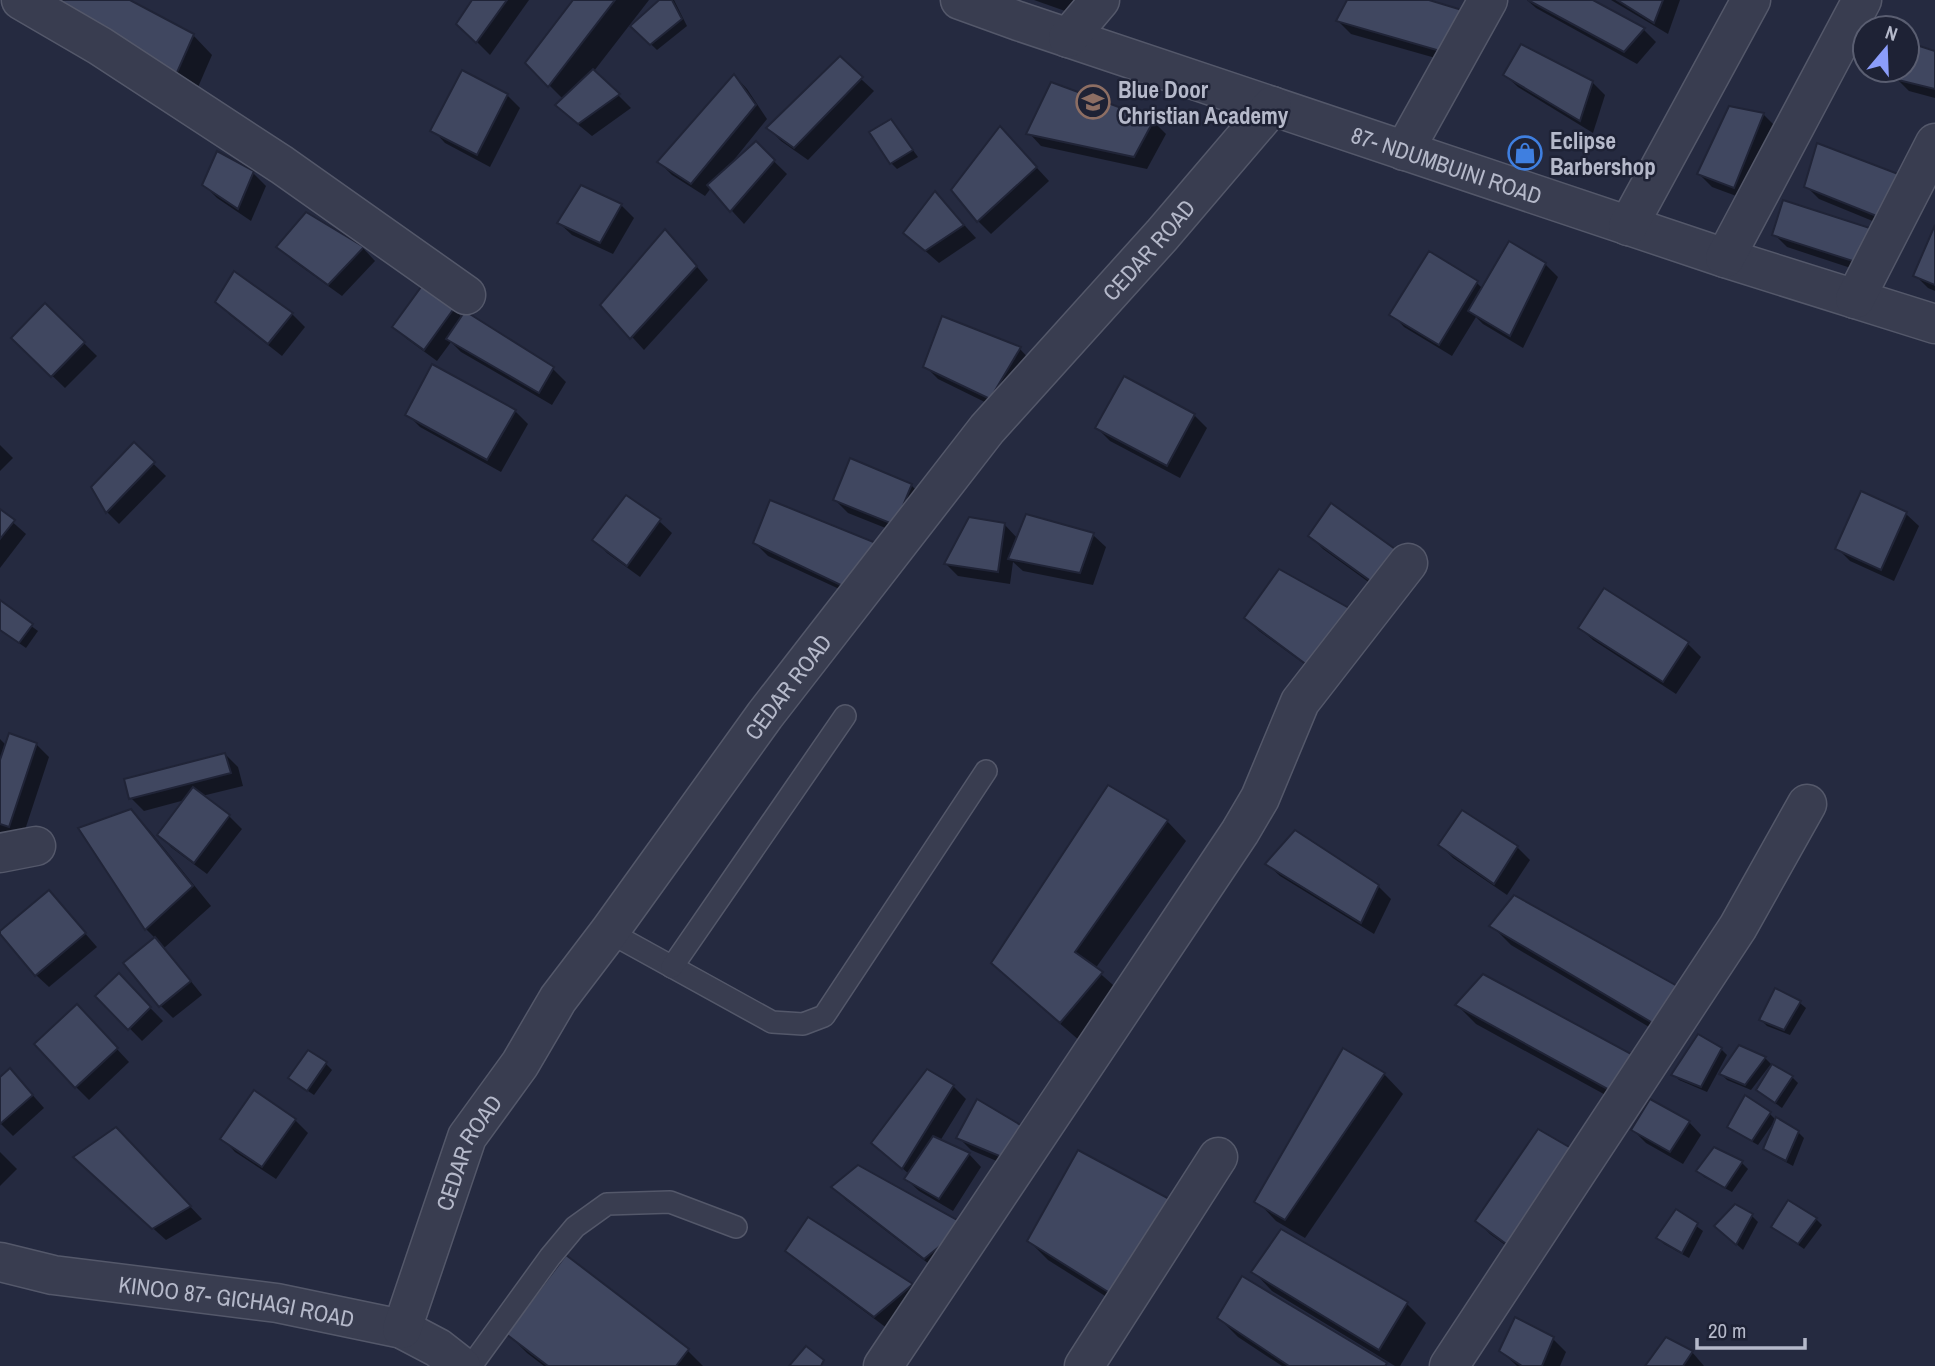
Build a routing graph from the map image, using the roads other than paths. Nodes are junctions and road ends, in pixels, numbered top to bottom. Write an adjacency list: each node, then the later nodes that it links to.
1 (21, 0): 13 (street)
2 (960, 0): 7 (street, 87- NDUMBUINI ROAD)
3 (1100, 0): 7 (street)
4 (1488, 0): 10 (street)
5 (1751, 0): 11 (street)
6 (1862, 0): 12 (street)
7 (1068, 38): 8 (street, 87- NDUMBUINI ROAD)
8 (1272, 106): 10 (street, 87- NDUMBUINI ROAD); 20 (street, CEDAR ROAD)
9 (1935, 143): 14 (street)
10 (1404, 150): 11 (street, 87- NDUMBUINI ROAD)
11 (1628, 226): 12 (street, 87- NDUMBUINI ROAD)
12 (1725, 258): 14 (street, 87- NDUMBUINI ROAD)
13 (466, 295)
14 (1855, 299): 15 (street, 87- NDUMBUINI ROAD)
15 (1935, 324)
16 (1408, 563): 28 (street)
17 (845, 716): 21 (lane)
18 (986, 771): 21 (lane)
19 (1807, 804): 30 (street)
20 (609, 932): 21 (lane); 25 (street, CEDAR ROAD)
21 (672, 967)
22 (1218, 1157): 29 (street)
23 (736, 1227): 27 (lane)
24 (0, 1262): 25 (street, KINOO 87- GICHAGI ROAD)
25 (402, 1329): 26 (street, KINOO 87- GICHAGI ROAD)
26 (461, 1366)
27 (471, 1366)
28 (883, 1366)
29 (1084, 1366)
30 (1449, 1366)

